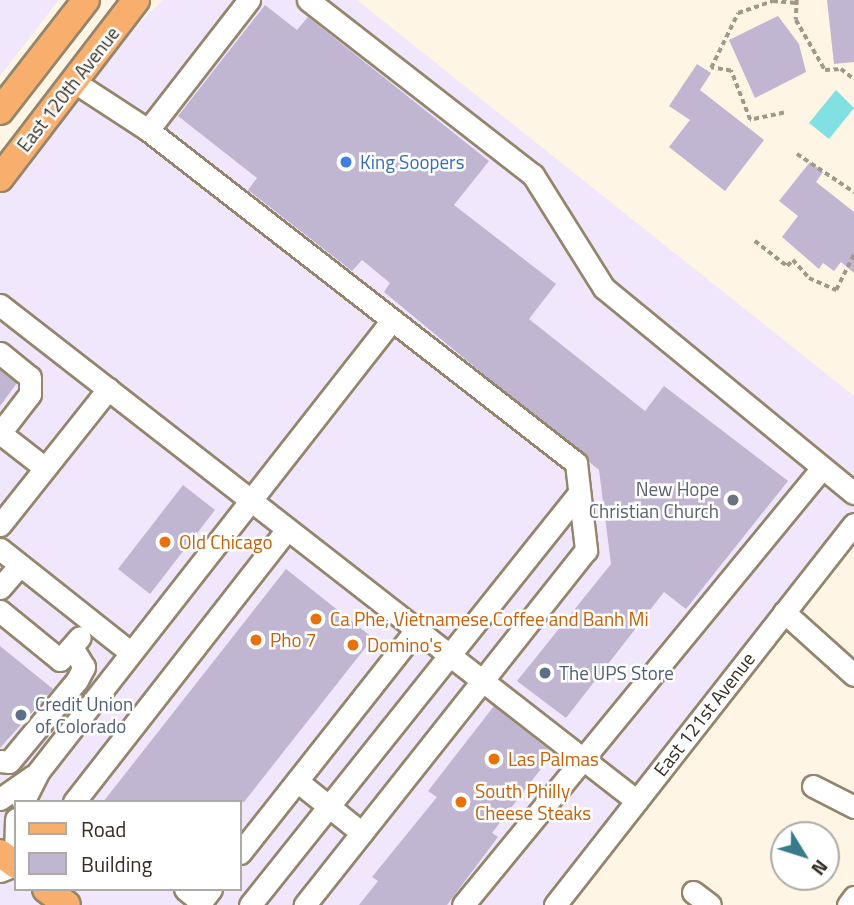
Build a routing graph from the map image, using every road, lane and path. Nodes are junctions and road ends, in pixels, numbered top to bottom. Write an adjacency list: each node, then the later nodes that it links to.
1 (86, 0): 8 (main road, East 120th Avenue)
2 (136, 0): 7 (main road, East 120th Avenue)
3 (249, 0): 10 (street)
4 (308, 0): 22 (street)
5 (797, 2): 6 (path); 9 (path)
6 (854, 79)
7 (76, 83): 10 (street); 12 (main road, East 120th Avenue)
8 (0, 111)
9 (784, 113)
10 (148, 130): 17 (street)
11 (797, 154): 13 (path)
12 (0, 178)
13 (854, 192)
14 (755, 241): 15 (path)
15 (854, 254)
16 (0, 305): 19 (street)
17 (392, 320): 23 (street); 25 (street)
18 (0, 352): 20 (street)
19 (107, 389): 21 (street); 25 (street)
20 (0, 433): 21 (street)
21 (45, 468): 26 (street)
22 (822, 468): 24 (street); 42 (street)
23 (579, 493): 39 (street); 41 (street)
24 (854, 493)
25 (250, 500): 29 (street); 38 (street)
26 (7, 503): 28 (street)
27 (854, 524): 34 (street, East 121st Avenue)
28 (0, 525)
29 (287, 529): 36 (street); 49 (street)
30 (0, 549): 31 (street)
31 (20, 565): 32 (street); 35 (street)
32 (0, 588)
33 (0, 611): 37 (street)
34 (784, 612): 40 (street); 50 (street, East 121st Avenue)
35 (93, 623): 37 (street); 38 (street)
36 (416, 629): 39 (street); 45 (street)
37 (72, 647): 43 (street)
38 (131, 653): 44 (street)
39 (449, 654): 41 (street); 51 (street)
40 (854, 675)
41 (482, 681): 42 (street); 53 (street)
42 (583, 759): 50 (street); 64 (street)
43 (0, 761)
44 (38, 772): 47 (street); 48 (street)
45 (297, 780): 51 (street); 54 (street)
46 (813, 786): 52 (street)
47 (0, 799)
48 (24, 800)
49 (76, 800)
50 (637, 801): 65 (street, East 121st Avenue)
51 (329, 805): 53 (street); 62 (street)
52 (854, 807)
53 (362, 833): 63 (street)
54 (242, 850)
55 (0, 853): 56 (main road)
56 (14, 864)
57 (49, 891): 61 (main road)
58 (187, 891): 59 (street)
59 (209, 891)
60 (854, 897): 66 (street)
61 (67, 905)
62 (250, 905)
63 (305, 905)
64 (463, 905)
65 (555, 905)
66 (848, 905)

